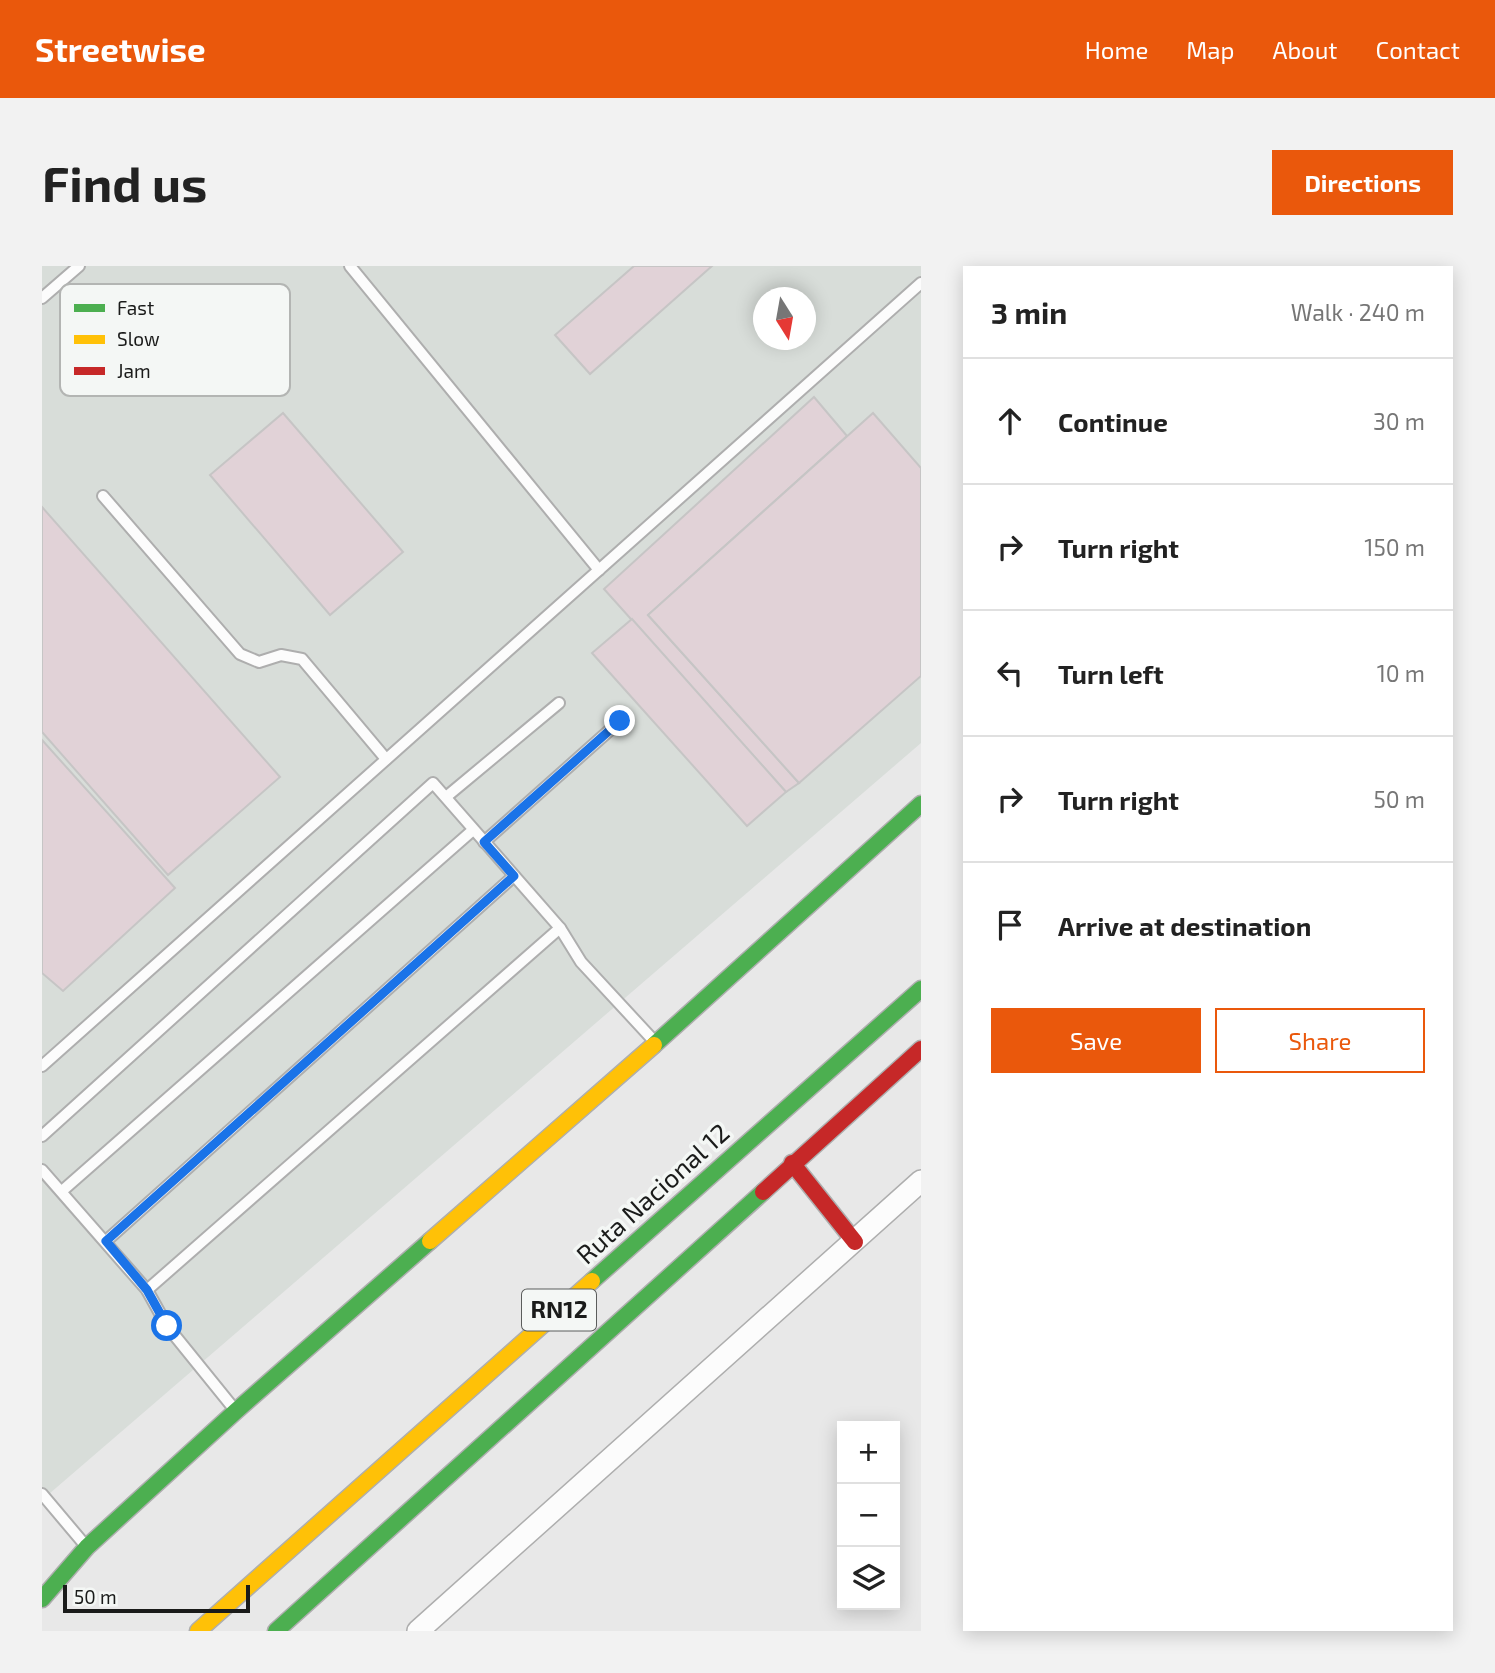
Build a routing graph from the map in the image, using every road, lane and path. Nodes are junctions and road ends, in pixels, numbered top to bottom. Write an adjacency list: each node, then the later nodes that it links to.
1 (79, 266): 4 (lane)
2 (350, 266): 6 (lane)
3 (921, 283): 6 (lane)
4 (42, 298)
5 (103, 496): 9 (lane)
6 (598, 570): 9 (lane)
7 (559, 703): 10 (lane)
8 (620, 721): 13 (lane)
9 (386, 760): 19 (lane)
10 (446, 797): 12 (lane); 20 (lane)
11 (921, 804): 17 (main road)
12 (473, 830): 13 (lane); 24 (lane)
13 (484, 842): 14 (lane)
14 (514, 876): 15 (lane); 25 (lane)
15 (560, 928): 17 (lane); 27 (lane)
16 (921, 989): 32 (main road, Ruta Nacional 12 / RN12)
17 (656, 1043): 28 (main road)
18 (921, 1049): 21 (main road, RN12)
19 (42, 1066)
20 (42, 1136)
21 (792, 1163): 26 (main road); 33 (main road, RN12)
22 (42, 1170): 24 (lane)
23 (921, 1181): 26 (street)
24 (62, 1191): 25 (lane)
25 (106, 1241): 27 (lane)
26 (855, 1242): 34 (street)
27 (147, 1290): 28 (lane)
28 (236, 1411): 30 (main road)
29 (42, 1494): 30 (lane)
30 (87, 1547): 31 (main road)
31 (42, 1599)
32 (198, 1631)
33 (276, 1631)
34 (418, 1631)

